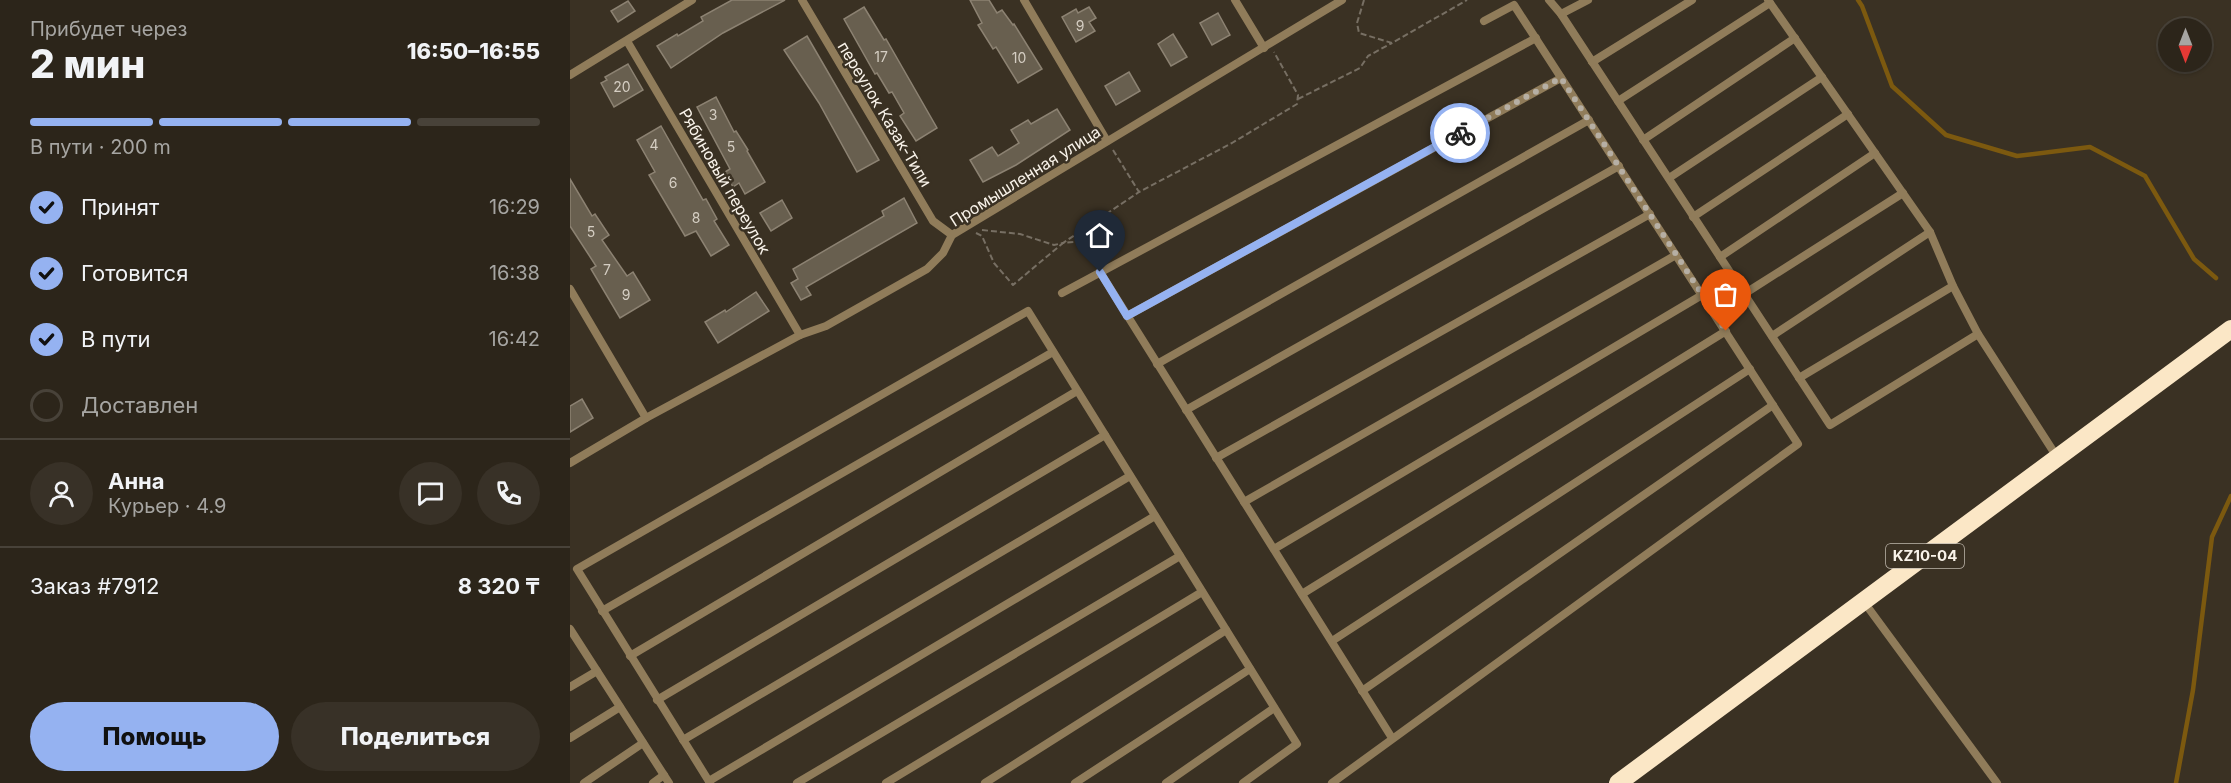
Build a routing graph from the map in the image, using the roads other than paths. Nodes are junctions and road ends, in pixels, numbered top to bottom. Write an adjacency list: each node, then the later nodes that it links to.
1 (692, 0): 14 (lane)
2 (802, 0): 32 (lane, переулок Казак-Тили)
3 (1024, 0): 24 (lane)
4 (1235, 0): 15 (lane)
5 (1342, 0): 15 (lane, Промышленная улица)
6 (1549, 0): 10 (lane)
7 (1588, 0): 10 (lane)
8 (1692, 0): 16 (lane)
9 (1769, 1): 13 (lane); 20 (lane)
10 (1561, 14): 16 (lane)
11 (1484, 21): 12 (lane)
12 (1536, 38): 18 (lane); 35 (lane)
13 (1795, 39): 19 (lane); 23 (lane)
14 (627, 41): 17 (lane); 45 (lane, Рябиновый переулок)
15 (1267, 46): 24 (lane, Промышленная улица)
16 (1592, 62): 20 (lane)
17 (570, 75)
18 (1561, 78): 22 (lane); 41 (lane)
19 (1822, 78): 21 (lane); 27 (lane)
20 (1618, 101): 23 (lane)
21 (1848, 114): 25 (lane); 30 (lane)
22 (1589, 120): 26 (lane); 48 (lane)
23 (1643, 140): 27 (lane)
24 (1107, 141): 32 (lane, Промышленная улица)
25 (1875, 153): 28 (lane); 34 (lane)
26 (1618, 166): 29 (lane); 53 (lane)
27 (1669, 178): 30 (lane)
28 (1903, 193): 31 (lane); 39 (lane)
29 (1650, 214): 33 (lane); 57 (lane)
30 (1693, 216): 34 (lane)
31 (1930, 232): 36 (lane); 46 (lane)
32 (952, 235): 45 (lane, Промышленная улица)
33 (1676, 255): 40 (lane); 60 (lane)
34 (1720, 257): 39 (lane)
35 (1100, 272): 38 (lane); 41 (lane)
36 (1953, 286): 44 (lane); 50 (lane)
37 (570, 289): 54 (lane)
38 (1062, 293)
39 (1744, 294): 46 (lane)
40 (1702, 295): 43 (lane); 62 (lane)
41 (1127, 316): 48 (lane)
42 (2231, 329): 56 (highway, KZ10-04)
43 (1726, 331): 49 (lane); 65 (lane)
44 (1978, 334): 50 (lane); 56 (lane)
45 (800, 335): 54 (lane, Промышленная улица)
46 (1772, 336): 50 (lane)
47 (1053, 352): 51 (lane); 67 (lane); 67 (lane)
48 (1157, 364): 53 (lane)
49 (1750, 369): 52 (lane); 70 (lane)
50 (1799, 378)
51 (1077, 391): 55 (lane); 71 (lane)
52 (1773, 405): 75 (lane); 80 (lane)
53 (1186, 410): 57 (lane)
54 (646, 418): 58 (lane, Промышленная улица)
55 (1105, 435): 59 (lane); 76 (lane)
56 (2057, 457): 66 (highway, KZ10-04)
57 (1216, 458): 60 (lane)
58 (570, 463)
59 (1130, 476): 61 (lane); 81 (lane)
60 (1244, 502): 62 (lane)
61 (1155, 516): 63 (lane); 84 (lane)
62 (1274, 549): 65 (lane)
63 (1180, 556): 64 (lane); 88 (lane)
64 (1202, 592): 69 (lane); 89 (lane)
65 (1302, 594): 70 (lane)
66 (1864, 602): 95 (highway, KZ10-04); 96 (lane)
67 (602, 611): 71 (lane)
68 (570, 630): 73 (lane)
69 (1226, 630): 72 (lane); 90 (lane)
70 (1332, 641): 75 (lane)
71 (630, 656): 76 (lane)
72 (1250, 669): 78 (lane); 91 (lane)
73 (597, 671): 74 (lane); 77 (lane)
74 (570, 687)
75 (1362, 691): 80 (lane)
76 (657, 700): 81 (lane)
77 (620, 707): 79 (lane); 82 (lane)
78 (1274, 708): 92 (lane); 93 (lane)
79 (570, 738)
80 (1392, 738): 94 (lane)
81 (683, 740): 84 (lane)
82 (643, 743): 83 (lane); 85 (lane)
83 (664, 775): 86 (lane); 87 (lane)
84 (710, 782)
85 (584, 783)
86 (653, 783)
87 (669, 783)
88 (797, 783)
89 (886, 783)
90 (985, 783)
91 (1075, 783)
92 (1166, 783)
93 (1243, 783)
94 (1332, 783)
95 (1618, 783)
96 (1997, 783)

